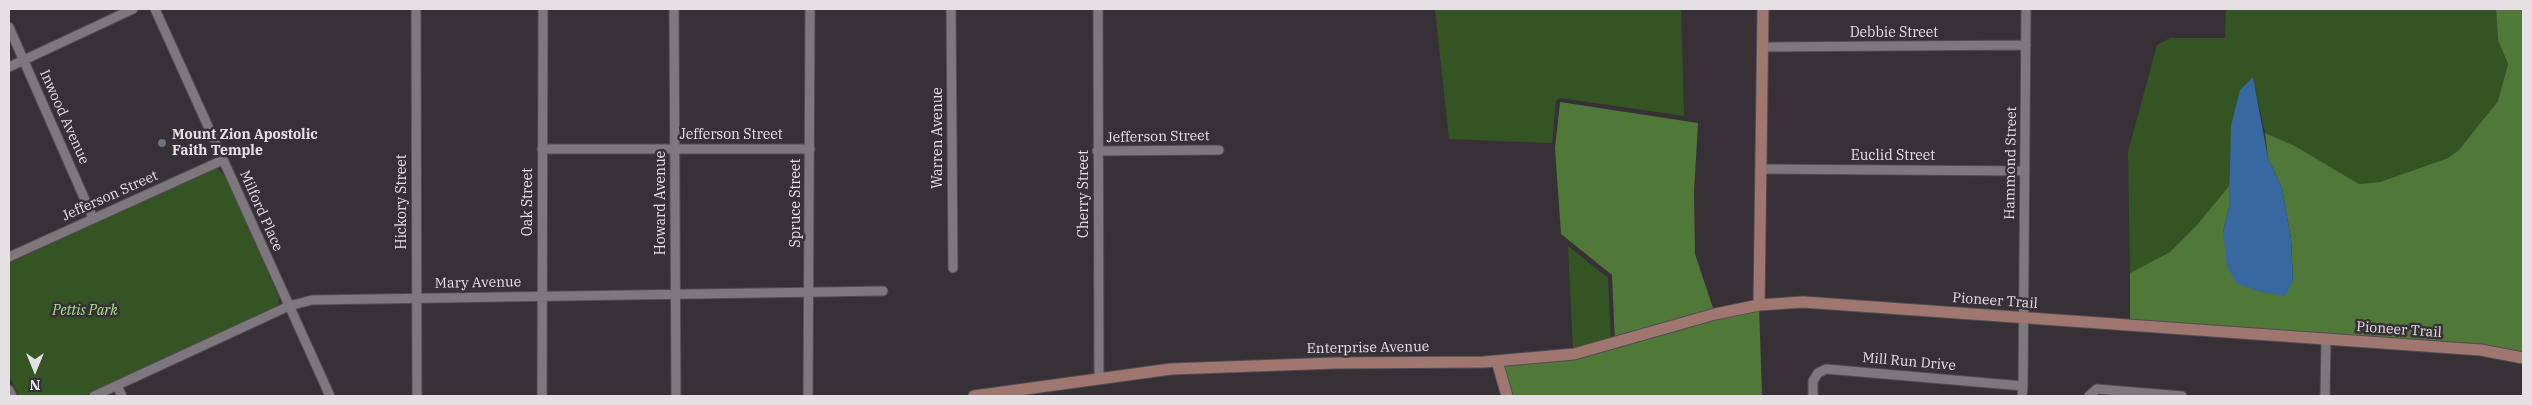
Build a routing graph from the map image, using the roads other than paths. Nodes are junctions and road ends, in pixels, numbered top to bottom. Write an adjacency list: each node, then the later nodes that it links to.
1 (133, 9): 14 (street)
2 (155, 9): 21 (street, Milford Place)
3 (416, 9): 31 (street, Hickory Street)
4 (543, 9): 16 (street, Oak Street)
5 (674, 9): 17 (street, Howard Avenue)
6 (810, 9): 18 (street, Spruce Street)
7 (951, 9): 26 (street, Warren Avenue)
8 (1098, 9): 20 (street, Cherry Street)
9 (1764, 9): 13 (street)
10 (2026, 9): 12 (street, Hammond Street)
11 (9, 28): 14 (street, Inwood Avenue)
12 (2026, 46): 13 (street, Debbie Street); 23 (street, Hammond Street)
13 (1763, 47): 22 (street)
14 (23, 60): 15 (street); 24 (street, Inwood Avenue)
15 (9, 67)
16 (542, 149): 17 (street, Jefferson Street); 30 (street, Oak Street)
17 (675, 149): 18 (street, Jefferson Street); 29 (street, Howard Avenue)
18 (810, 149): 27 (street, Spruce Street)
19 (1219, 150): 20 (street, Jefferson Street)
20 (1097, 151): 38 (street, Cherry Street)
21 (223, 160): 24 (street, Jefferson Street); 33 (street, Milford Place)
22 (1761, 169): 23 (street, Euclid Street); 32 (street)
23 (2025, 171): 34 (street, Hammond Street)
24 (93, 218): 25 (street, Jefferson Street)
25 (9, 257)
26 (953, 268)
27 (810, 291): 28 (street, Mary Avenue); 29 (street, Mary Avenue); 49 (street, Spruce Street)
28 (883, 291)
29 (675, 295): 30 (street, Mary Avenue); 48 (street, Howard Avenue)
30 (542, 296): 31 (street, Mary Avenue); 47 (street, Oak Street)
31 (416, 297): 33 (street, Mary Avenue); 46 (street, Hickory Street)
32 (1759, 305): 34 (street, Pioneer Trail); 37 (street, Enterprise Avenue)
33 (289, 306): 39 (street, Mary Avenue); 45 (street, Milford Place)
34 (2023, 318): 35 (street, Pioneer Trail); 40 (street)
35 (2326, 340): 36 (street, Pioneer Trail); 56 (street)
36 (2523, 358)
37 (1497, 361): 38 (street, Enterprise Avenue); 51 (street)
38 (1099, 378): 50 (street, Enterprise Avenue)
39 (117, 386): 43 (street, Mary Avenue); 44 (street)
40 (2023, 386): 52 (street, Mill Run Drive); 53 (street)
41 (9, 390): 42 (street)
42 (12, 396)
43 (94, 396)
44 (122, 396)
45 (330, 396)
46 (417, 396)
47 (542, 396)
48 (676, 396)
49 (808, 396)
50 (974, 396)
51 (1507, 396)
52 (1812, 396)
53 (2022, 396)
54 (2089, 396): 55 (street)
55 (2182, 396)
56 (2325, 396)

